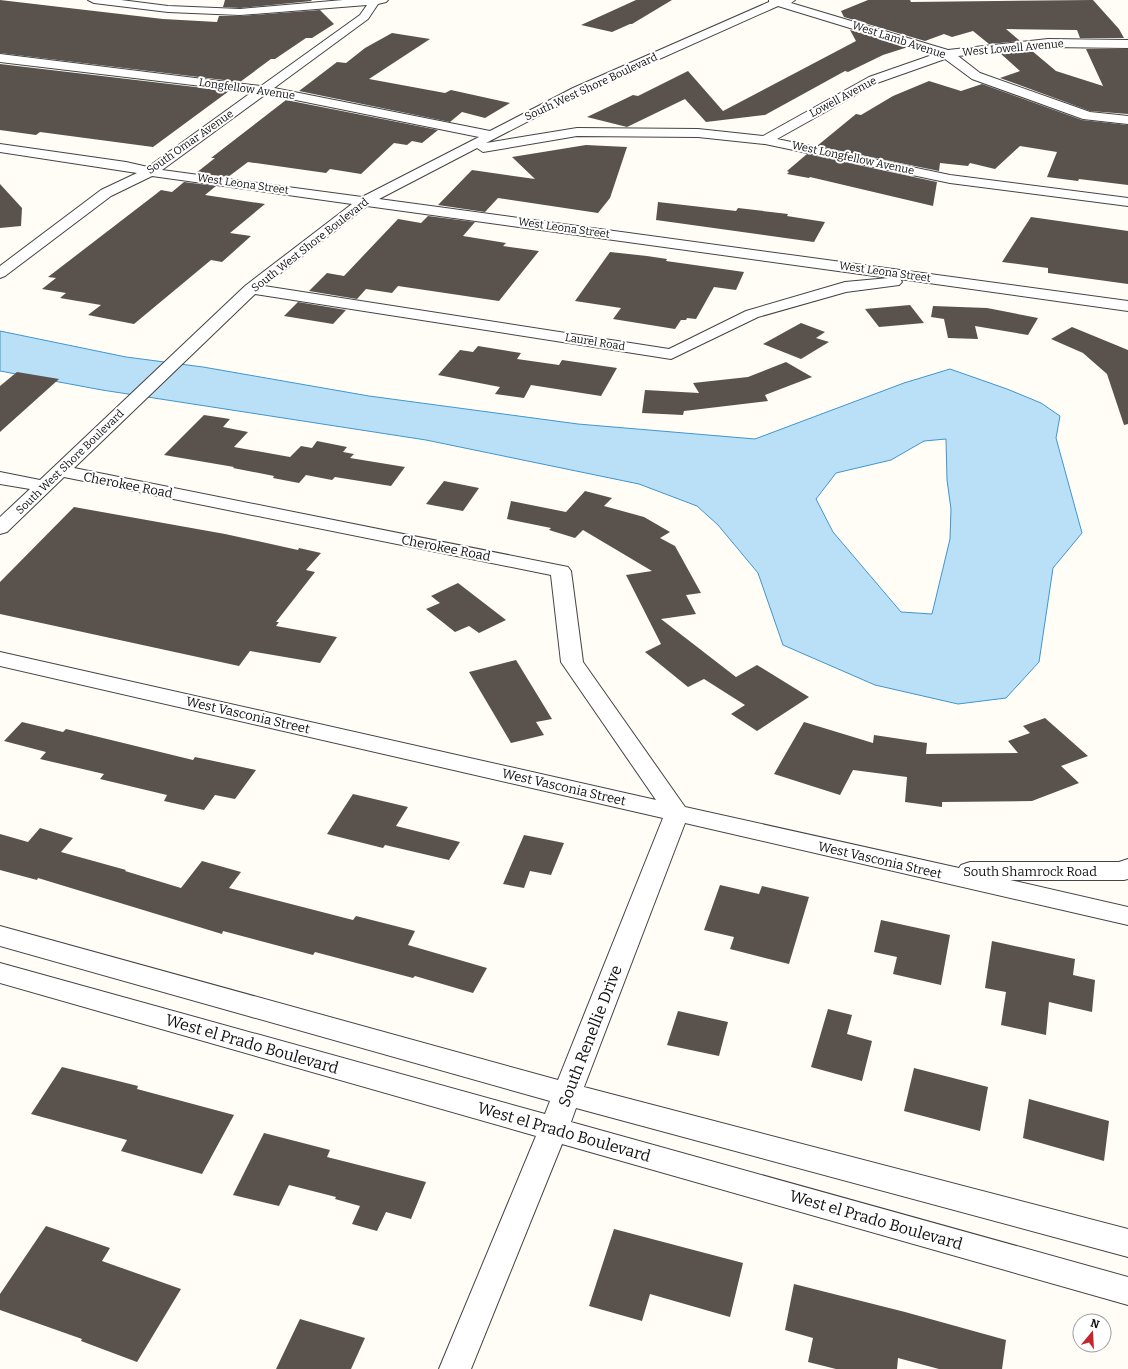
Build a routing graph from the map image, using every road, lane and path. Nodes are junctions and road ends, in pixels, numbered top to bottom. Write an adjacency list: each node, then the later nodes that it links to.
1 (94, 0): 3 (street)
2 (779, 0): 5 (street, West Lamb Avenue); 8 (street, South West Shore Boulevard)
3 (378, 1): 7 (street, South Omar Avenue)
4 (1128, 44): 5 (street, West Lowell Avenue)
5 (947, 54): 9 (street, West Lamb Avenue); 12 (street, Lowell Avenue)
6 (0, 58): 7 (street, Longfellow Avenue)
7 (265, 90): 11 (street, Longfellow Avenue); 15 (street, South Omar Avenue)
8 (536, 113): 10 (street, West Longfellow Avenue); 11 (street, South West Shore Boulevard)
9 (1128, 120)
10 (577, 132): 12 (street, West Longfellow Avenue); 14 (street, West Longfellow Avenue)
11 (491, 135): 14 (street, South West Shore Boulevard)
12 (765, 140): 17 (street, West Longfellow Avenue)
13 (0, 148): 15 (street, West Leona Street)
14 (456, 154): 16 (street, South West Shore Boulevard)
15 (150, 172): 16 (street, West Leona Street); 18 (street, South Omar Avenue)
16 (365, 201): 19 (street, West Leona Street); 20 (street, South West Shore Boulevard)
17 (1128, 202)
18 (0, 273)
19 (929, 278): 20 (street, Laurel Road); 21 (street, West Leona Street)
20 (251, 289): 24 (street, South West Shore Boulevard)
21 (1086, 300): 22 (street, West Leona Street); 23 (street)
22 (1128, 306)
23 (1128, 316)
24 (60, 471): 26 (street, South West Shore Boulevard); 29 (street, Cherokee Road)
25 (0, 478): 26 (street)
26 (44, 486): 27 (street, South West Shore Boulevard)
27 (0, 528)
28 (0, 659): 29 (street, West Vasconia Street)
29 (677, 813): 31 (street, West Vasconia Street); 37 (street, South Renellie Drive)
30 (1128, 868): 31 (street, South Shamrock Road)
31 (932, 872): 32 (street, West Vasconia Street)
32 (1128, 916)
33 (0, 936): 35 (street)
34 (0, 973): 36 (street, West el Prado Boulevard)
35 (152, 978): 36 (street); 37 (street)
36 (130, 1009): 38 (street, West el Prado Boulevard)
37 (567, 1094): 38 (street, South Renellie Drive); 39 (street)
38 (553, 1130): 40 (street, West el Prado Boulevard); 41 (street, South Renellie Drive)
39 (1128, 1243)
40 (1128, 1291)
41 (455, 1369)

